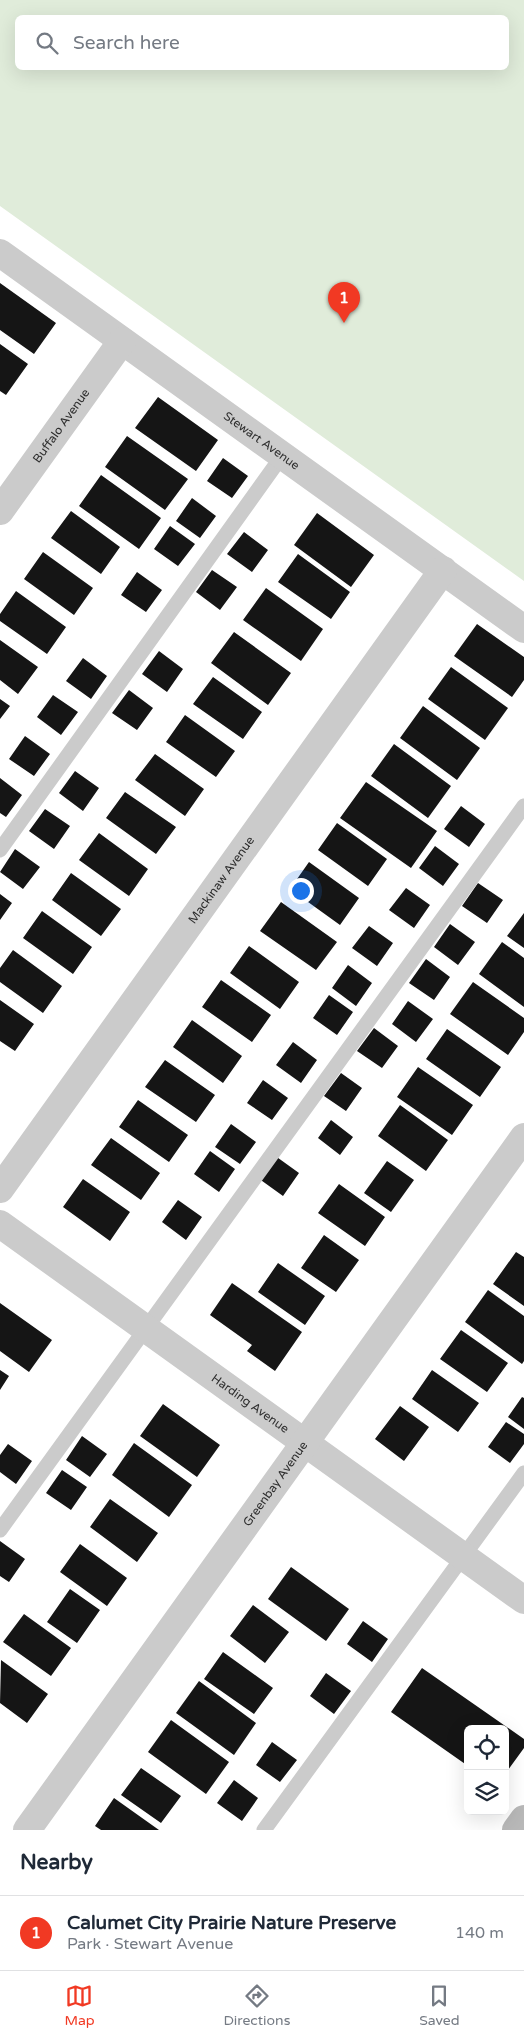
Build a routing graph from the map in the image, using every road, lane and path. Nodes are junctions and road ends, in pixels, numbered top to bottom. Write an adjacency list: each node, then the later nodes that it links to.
1 (0, 253): 2 (street, Stewart Avenue)
2 (122, 341): 3 (street, Stewart Avenue); 4 (street, Buffalo Avenue)
3 (282, 456): 5 (street, Stewart Avenue); 8 (lane)
4 (0, 511)
5 (443, 570): 6 (street, Stewart Avenue); 10 (street, Mackinaw Avenue)
6 (524, 629)
7 (524, 806): 12 (lane)
8 (0, 850)
9 (524, 1137): 13 (street, Greenbay Avenue)
10 (0, 1189)
11 (0, 1224): 12 (street, Harding Avenue)
12 (146, 1329): 13 (street, Harding Avenue); 15 (lane)
13 (305, 1443): 16 (street, Harding Avenue); 19 (street, Greenbay Avenue)
14 (524, 1473): 16 (lane)
15 (0, 1530)
16 (462, 1556): 17 (street, Harding Avenue); 20 (lane)
17 (524, 1600)
18 (524, 1819): 21 (main road)
19 (27, 1830)
20 (264, 1830)
21 (516, 1830)

